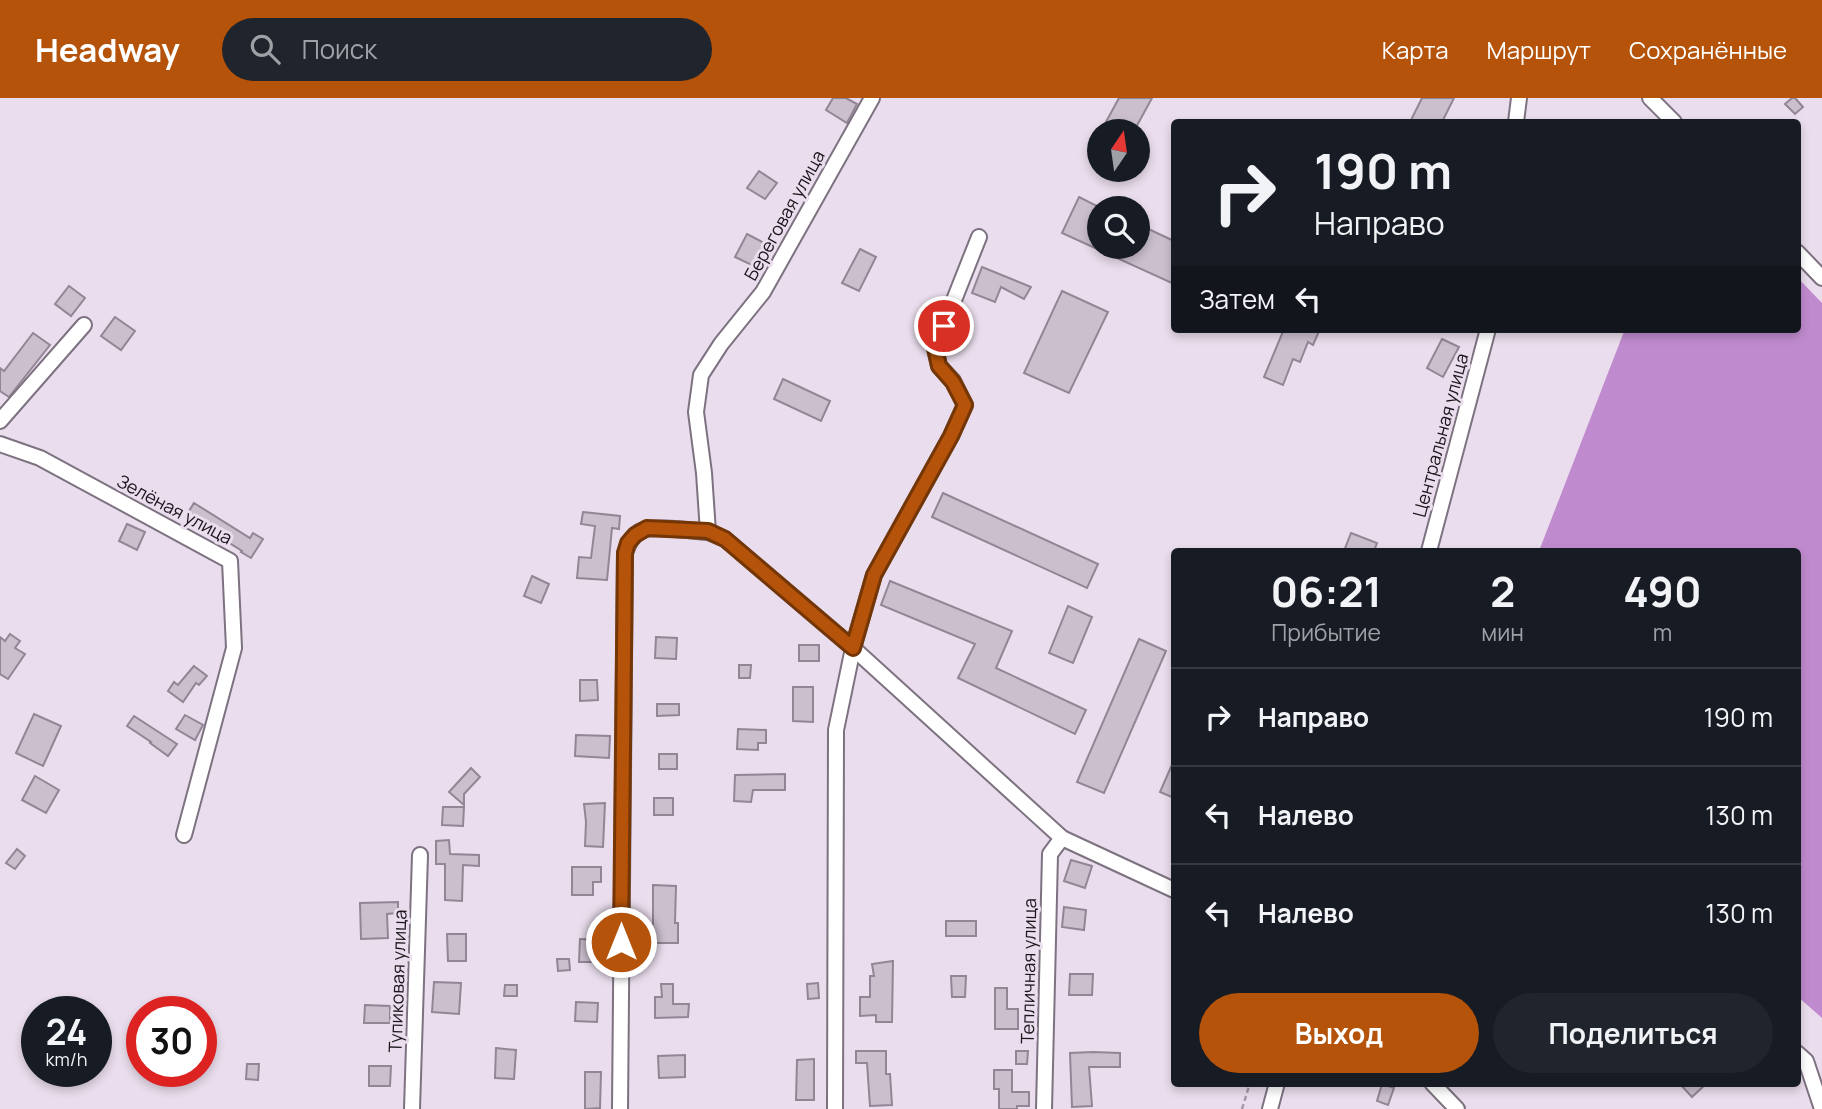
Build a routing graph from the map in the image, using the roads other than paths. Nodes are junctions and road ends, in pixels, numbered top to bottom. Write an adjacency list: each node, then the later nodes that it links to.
1 (872, 98): 13 (street, Береговая улица)
2 (1519, 98): 4 (street)
3 (1650, 98): 5 (street)
4 (1516, 119)
5 (1671, 119)
6 (979, 237): 15 (street)
7 (1801, 256): 8 (street)
8 (1822, 278)
9 (84, 325): 11 (street)
10 (1487, 333): 14 (street, Центральная улица)
11 (0, 421)
12 (0, 444): 16 (street, Зелёная улица)
13 (708, 531): 15 (street); 24 (street)
14 (1430, 548)
15 (853, 648): 17 (street); 25 (street)
16 (184, 835)
17 (1062, 838): 19 (street); 26 (street, Тепличная улица)
18 (420, 855): 23 (street, Тупиковая улица)
19 (1171, 889)
20 (1801, 1057): 29 (street)
21 (1277, 1087): 27 (street)
22 (1436, 1087): 28 (street)
23 (412, 1109)
24 (620, 1109)
25 (835, 1109)
26 (1044, 1109)
27 (1270, 1109)
28 (1457, 1109)
29 (1822, 1109)

